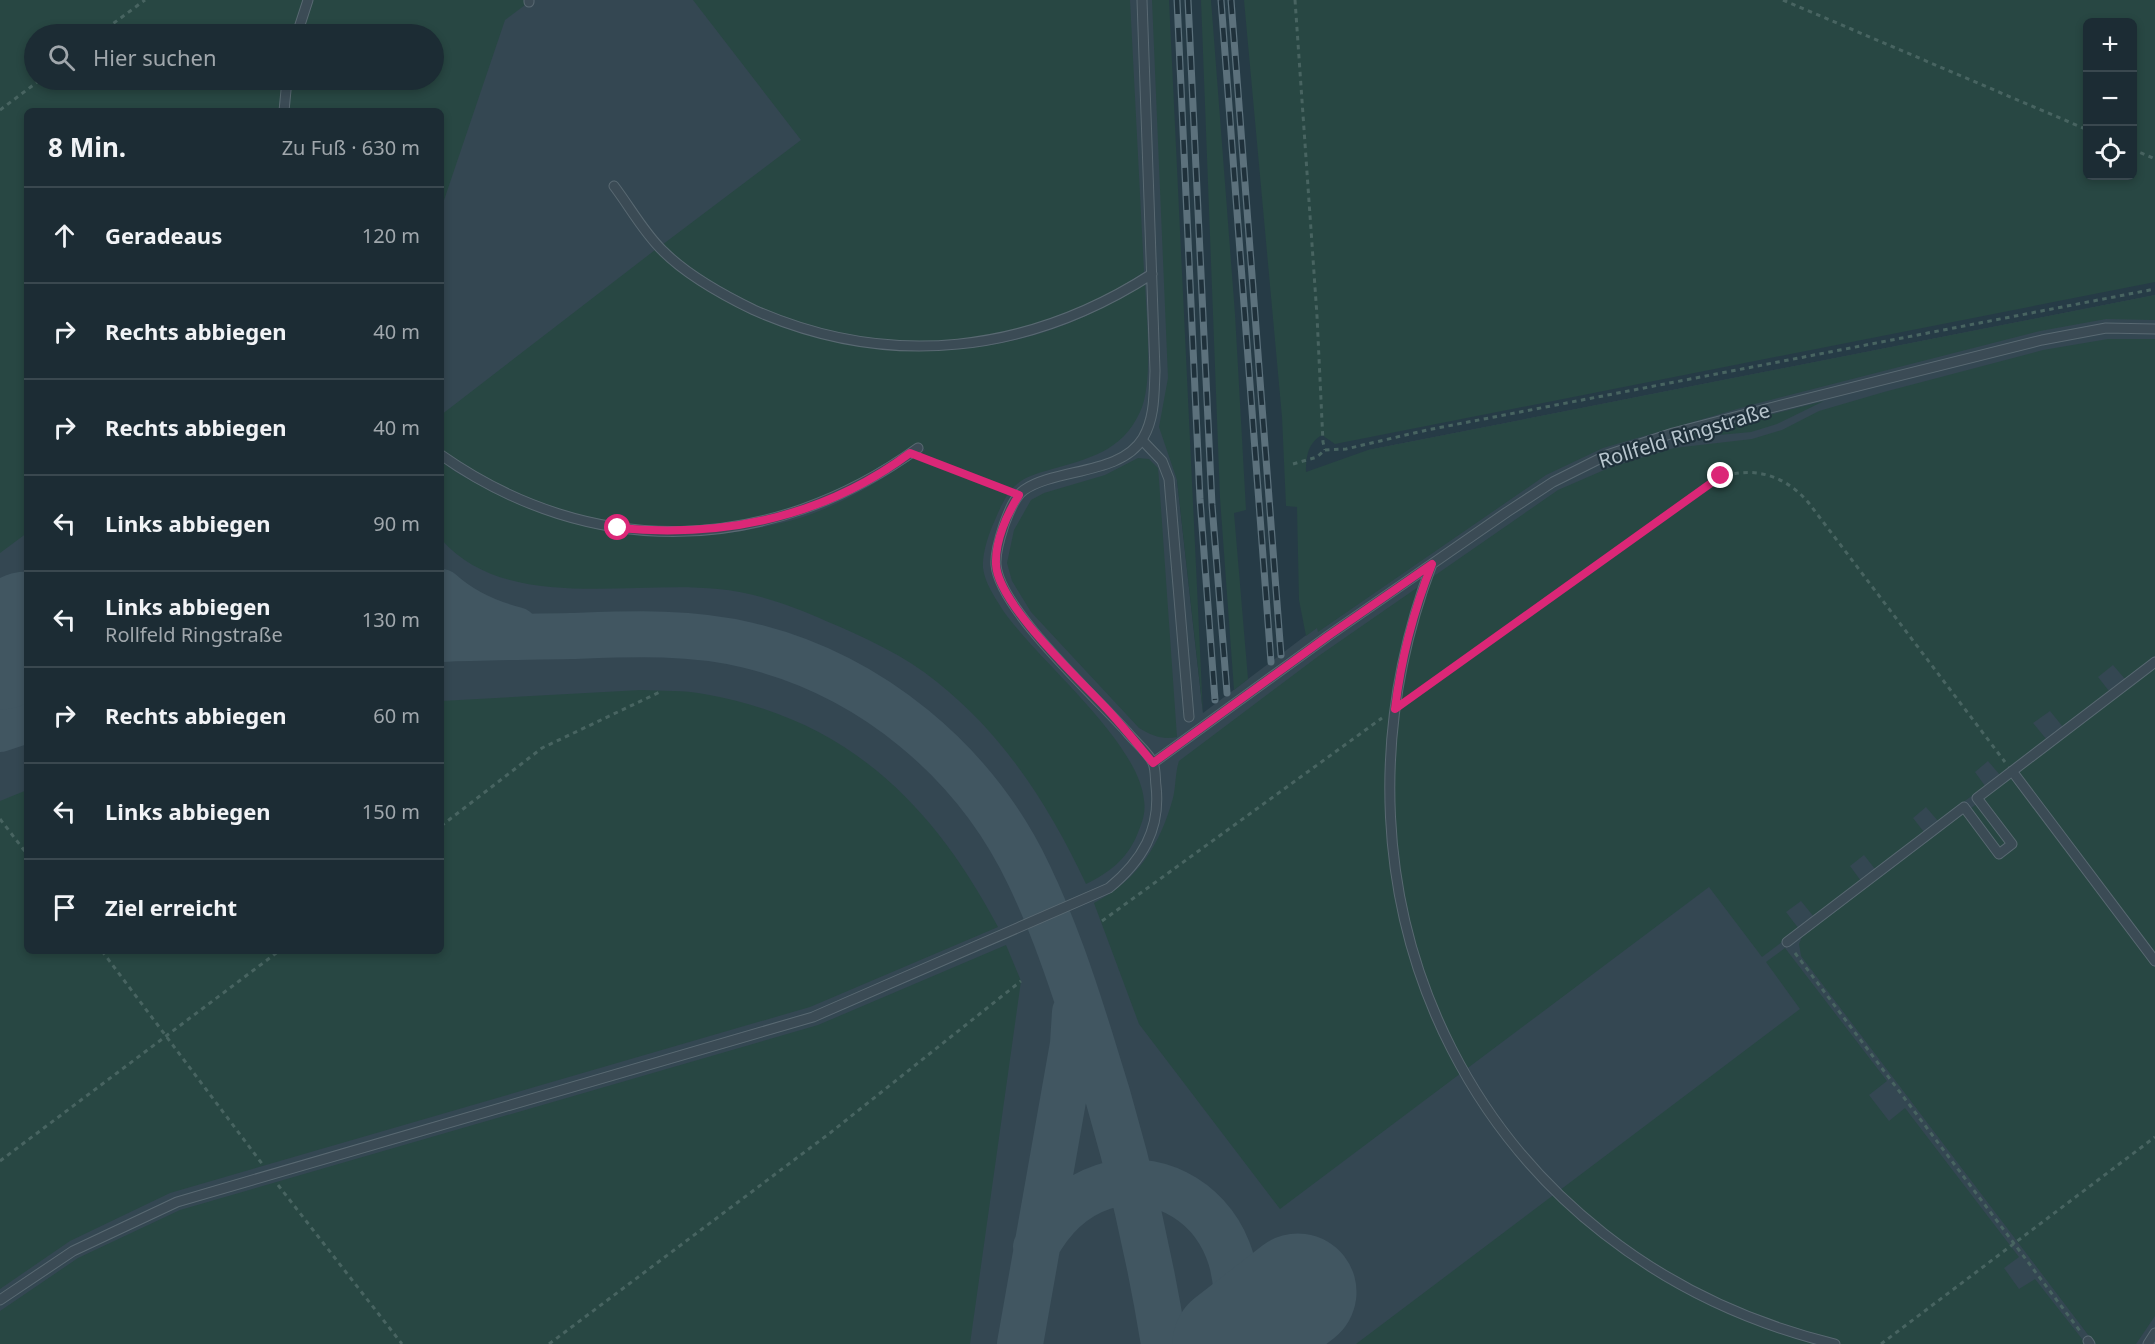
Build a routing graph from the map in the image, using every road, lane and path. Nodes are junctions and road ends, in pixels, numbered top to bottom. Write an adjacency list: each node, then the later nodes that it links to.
1 (145, 0): 6 (path)
2 (308, 0): 7 (lane)
3 (1142, 0): 16 (lane)
4 (1295, 0): 20 (path)
5 (1783, 0): 12 (path)
6 (113, 24)
7 (300, 24)
8 (27, 90): 11 (path)
9 (286, 90): 10 (lane)
10 (284, 108)
11 (0, 110)
12 (2083, 128)
13 (2137, 151): 14 (path)
14 (2155, 159)
15 (614, 186): 16 (lane)
16 (1152, 274): 19 (lane)
17 (2155, 289): 20 (path)
18 (2155, 329): 25 (lane, Rollfeld Ringstraße)
19 (1142, 440): 24 (lane); 29 (lane)
20 (1325, 450): 23 (path)
21 (914, 451): 22 (lane); 24 (path)
22 (444, 457)
23 (1293, 464)
24 (1019, 495): 30 (lane)
25 (1432, 564): 28 (lane); 30 (lane, Rollfeld Ringstraße)
26 (2155, 662): 31 (lane)
27 (662, 691): 33 (path)
28 (1395, 709): 31 (path); 35 (path); 51 (lane)
29 (1189, 717)
30 (1153, 763): 44 (lane)
31 (2012, 771): 36 (lane); 39 (lane)
32 (0, 819): 34 (path)
33 (444, 824)
34 (24, 850)
35 (1102, 921)
36 (1787, 942): 45 (path)
37 (104, 954): 41 (path)
38 (275, 954): 41 (path)
39 (2155, 961)
40 (1021, 981): 50 (path)
41 (168, 1036): 43 (path); 44 (path)
42 (2155, 1137): 45 (path)
43 (0, 1161)
44 (270, 1174): 46 (lane); 49 (path)
45 (2014, 1245): 48 (path); 52 (path)
46 (0, 1300)
47 (2155, 1333): 53 (lane)
48 (2089, 1343)
49 (402, 1344)
50 (549, 1344)
51 (1835, 1344)
52 (1881, 1344)
53 (2148, 1344)

